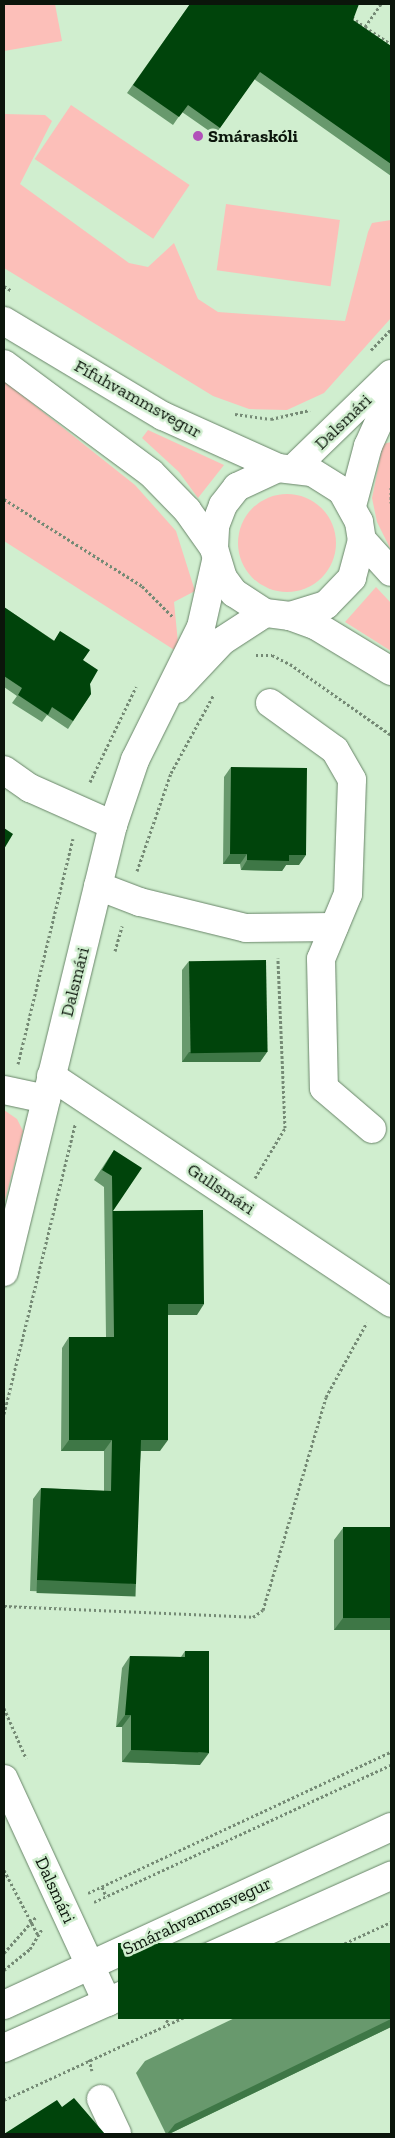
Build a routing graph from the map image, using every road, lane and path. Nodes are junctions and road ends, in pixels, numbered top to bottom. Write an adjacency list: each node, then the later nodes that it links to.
1 (381, 4): 3 (path)
2 (345, 13): 3 (path)
3 (366, 27): 4 (path)
4 (391, 44)
5 (4, 286): 6 (path)
6 (19, 296)
7 (4, 320): 13 (street, Fífuhvammsvegur)
8 (4, 364): 19 (street)
9 (391, 374): 13 (street, Dalsmári)
10 (391, 395): 17 (street, Dalsmári)
11 (318, 404): 12 (path)
12 (229, 412)
13 (286, 468): 17 (street); 19 (street)
14 (391, 486): 16 (path)
15 (4, 499): 22 (path)
16 (391, 503)
17 (352, 506): 18 (street)
18 (362, 540): 20 (street); 21 (street)
19 (215, 554): 21 (street); 26 (street, Dalsmári)
20 (391, 572)
21 (277, 614): 24 (street); 26 (street, Dalsmári)
22 (182, 618)
23 (248, 656): 28 (path)
24 (391, 671)
25 (216, 692): 33 (path)
26 (166, 698): 30 (street, Dalsmári)
27 (270, 703): 34 (street)
28 (391, 735)
29 (4, 770): 30 (street)
30 (112, 826): 32 (street, Dalsmári)
31 (75, 831): 38 (path)
32 (98, 886): 33 (street); 37 (street, Dalsmári)
33 (129, 898): 35 (street); 36 (path)
34 (334, 927): 35 (street); 40 (street)
35 (277, 928): 41 (path)
36 (114, 956)
37 (48, 1088): 38 (street); 41 (street, Gullsmári); 42 (street, Dalsmári)
38 (7, 1091)
39 (77, 1118): 44 (path)
40 (372, 1129)
41 (239, 1201): 43 (street, Gullsmári)
42 (4, 1272)
43 (386, 1299): 45 (path)
44 (4, 1414)
45 (4, 1606)
46 (391, 1752): 52 (path)
47 (391, 1765): 53 (path)
48 (4, 1779): 62 (street, Dalsmári)
49 (391, 1827): 62 (street, Smárahvammsvegur)
50 (4, 1870): 59 (path)
51 (391, 1876): 64 (street)
52 (102, 1887): 53 (path); 54 (path)
53 (106, 1896): 55 (path)
54 (81, 1897)
55 (86, 1906)
56 (42, 1915): 59 (path)
57 (52, 1922): 60 (path)
58 (391, 1922): 68 (path)
59 (30, 1923): 60 (path); 61 (path)
60 (38, 1935): 63 (path)
61 (4, 1953)
62 (90, 1966): 64 (street, Dalsmári); 65 (street, Smárahvammsvegur)
63 (4, 1970)
64 (107, 2002): 66 (street)
65 (4, 2005)
66 (4, 2048)
67 (100, 2098): 69 (street)
68 (4, 2100)
69 (117, 2134)

